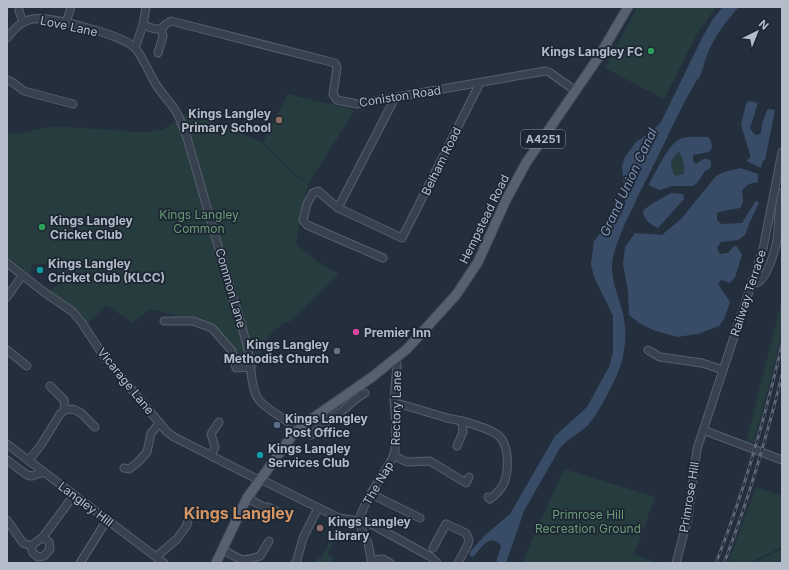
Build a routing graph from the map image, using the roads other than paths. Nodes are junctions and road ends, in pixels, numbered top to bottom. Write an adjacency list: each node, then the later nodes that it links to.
1 (19, 7): 5 (street)
2 (70, 7): 6 (street)
3 (146, 7): 7 (street)
4 (628, 7): 14 (main road, Hempstead Road / A4251)
5 (23, 22): 6 (street, Love Lane); 9 (street, Love Lane)
6 (66, 23): 10 (street, Love Lane)
7 (143, 25): 8 (street); 10 (street)
8 (161, 29): 11 (street); 15 (street, Coniston Road)
9 (7, 38)
10 (135, 48): 30 (street, Common Lane)
11 (158, 53)
12 (7, 80): 16 (street)
13 (480, 83): 14 (street, Coniston Road); 15 (street, Coniston Road); 19 (street, Belham Road)
14 (576, 91): 28 (main road, Hempstead Road / A4251)
15 (395, 98): 19 (street)
16 (73, 104)
17 (782, 152): 23 (street, Railway Terrace)
18 (782, 193): 23 (street)
19 (338, 208): 20 (street)
20 (382, 258)
21 (7, 263): 22 (street, Vicarage Lane)
22 (22, 276): 24 (street); 40 (street, Vicarage Lane)
23 (752, 281): 31 (street, Railway Terrace)
24 (7, 297)
25 (164, 321): 30 (street)
26 (7, 350): 29 (street)
27 (648, 350): 31 (street)
28 (393, 360): 34 (main road, Hempstead Road / A4251); 35 (street, Rectory Lane)
29 (27, 366)
30 (251, 367): 42 (street, Common Lane)
31 (723, 370): 43 (street, Railway Terrace)
32 (50, 386): 36 (street)
33 (365, 394): 37 (street)
34 (334, 403): 37 (street); 42 (main road, Hempstead Road / A4251)
35 (395, 405): 38 (street); 48 (street, Rectory Lane)
36 (66, 410): 41 (street); 49 (street)
37 (340, 412): 44 (street)
38 (462, 421): 46 (street); 60 (street)
39 (219, 422): 47 (street)
40 (160, 423): 47 (street, Vicarage Lane); 53 (street)
41 (95, 428)
42 (298, 430): 55 (main road, Hempstead Road / A4251)
43 (703, 430): 51 (street); 82 (street, Primrose Hill)
44 (311, 435)
45 (7, 444): 49 (street, Langley Hill)
46 (457, 446)
47 (211, 456): 55 (street, Vicarage Lane)
48 (394, 456): 56 (street); 57 (street, The Nap)
49 (26, 458): 52 (street); 54 (street, Langley Hill)
50 (7, 460): 52 (street)
51 (782, 460)
52 (16, 467): 54 (street)
53 (124, 468)
54 (44, 472): 58 (street, Langley Hill)
55 (260, 480): 59 (main road, A4251); 61 (street)
56 (466, 483)
57 (371, 494): 64 (street); 67 (street, The Nap)
58 (74, 495): 66 (street, Langley Hill); 68 (street)
59 (247, 498): 63 (street); 72 (main road, A4251)
60 (490, 499)
61 (318, 508): 67 (street); 78 (street)
62 (190, 511): 73 (street)
63 (278, 512)
64 (420, 518)
65 (7, 520): 70 (street)
66 (107, 520): 73 (street, Langley Hill); 75 (street)
67 (358, 522): 74 (street); 80 (street)
68 (43, 537): 70 (street); 70 (street)
69 (269, 541): 72 (street)
70 (31, 546)
71 (433, 548): 81 (street)
72 (222, 549): 77 (main road, A4251)
73 (156, 557): 76 (street, Langley Hill)
74 (372, 561): 79 (street)
75 (80, 563)
76 (164, 563)
77 (216, 563)
78 (295, 563)
79 (390, 563)
80 (437, 563)
81 (458, 563)
82 (676, 563)

